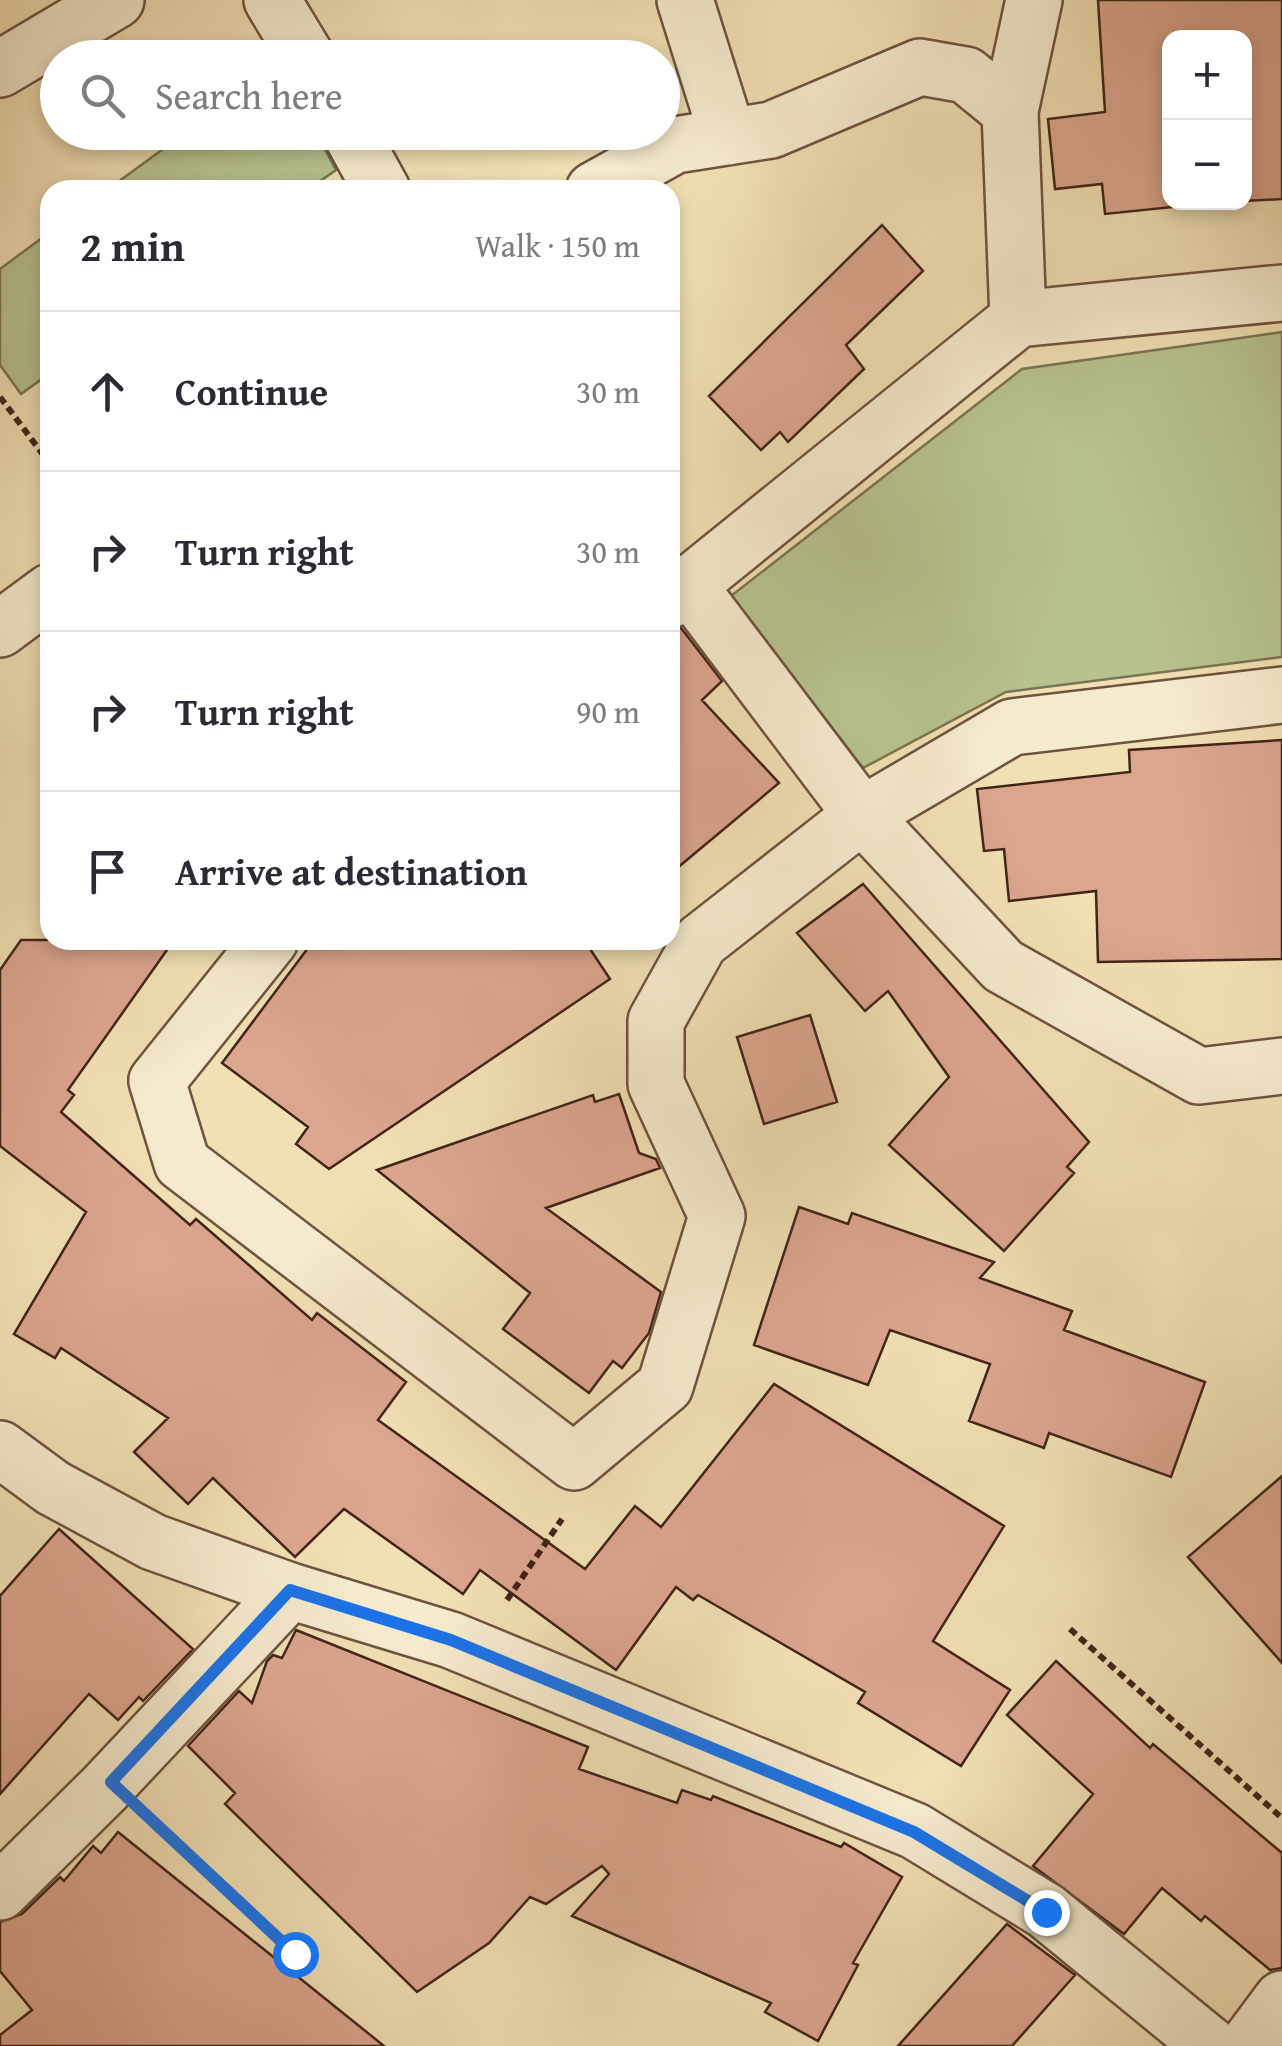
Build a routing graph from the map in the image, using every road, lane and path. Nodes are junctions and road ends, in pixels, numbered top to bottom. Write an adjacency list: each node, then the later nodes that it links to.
1 (116, 0): 5 (street)
2 (272, 0): 6 (street)
3 (685, 0): 10 (street)
4 (1034, 0): 9 (street)
5 (49, 40)
6 (296, 40)
7 (40, 45): 8 (street)
8 (0, 69)
9 (1010, 111): 10 (street); 17 (street)
10 (728, 136): 11 (street)
11 (680, 145)
12 (360, 150): 14 (street)
13 (668, 150): 15 (street)
14 (376, 180)
15 (612, 180)
16 (1282, 293): 17 (street)
17 (1018, 320): 20 (street)
18 (0, 397): 19 (path)
19 (40, 451)
20 (680, 591)
21 (680, 593): 25 (street)
22 (40, 599): 23 (street)
23 (0, 629)
24 (1282, 695): 25 (street)
25 (862, 816): 26 (street); 27 (street)
26 (262, 950)
27 (1282, 1066)
28 (0, 1449): 30 (street)
29 (572, 1505): 31 (path)
30 (290, 1590): 33 (street); 38 (street)
31 (500, 1610)
32 (1070, 1629): 34 (path)
33 (111, 1782): 35 (street); 36 (path)
34 (1282, 1818)
35 (0, 1892)
36 (295, 1954)
37 (1282, 2000): 39 (street)
38 (1210, 2046)
39 (1247, 2046)

